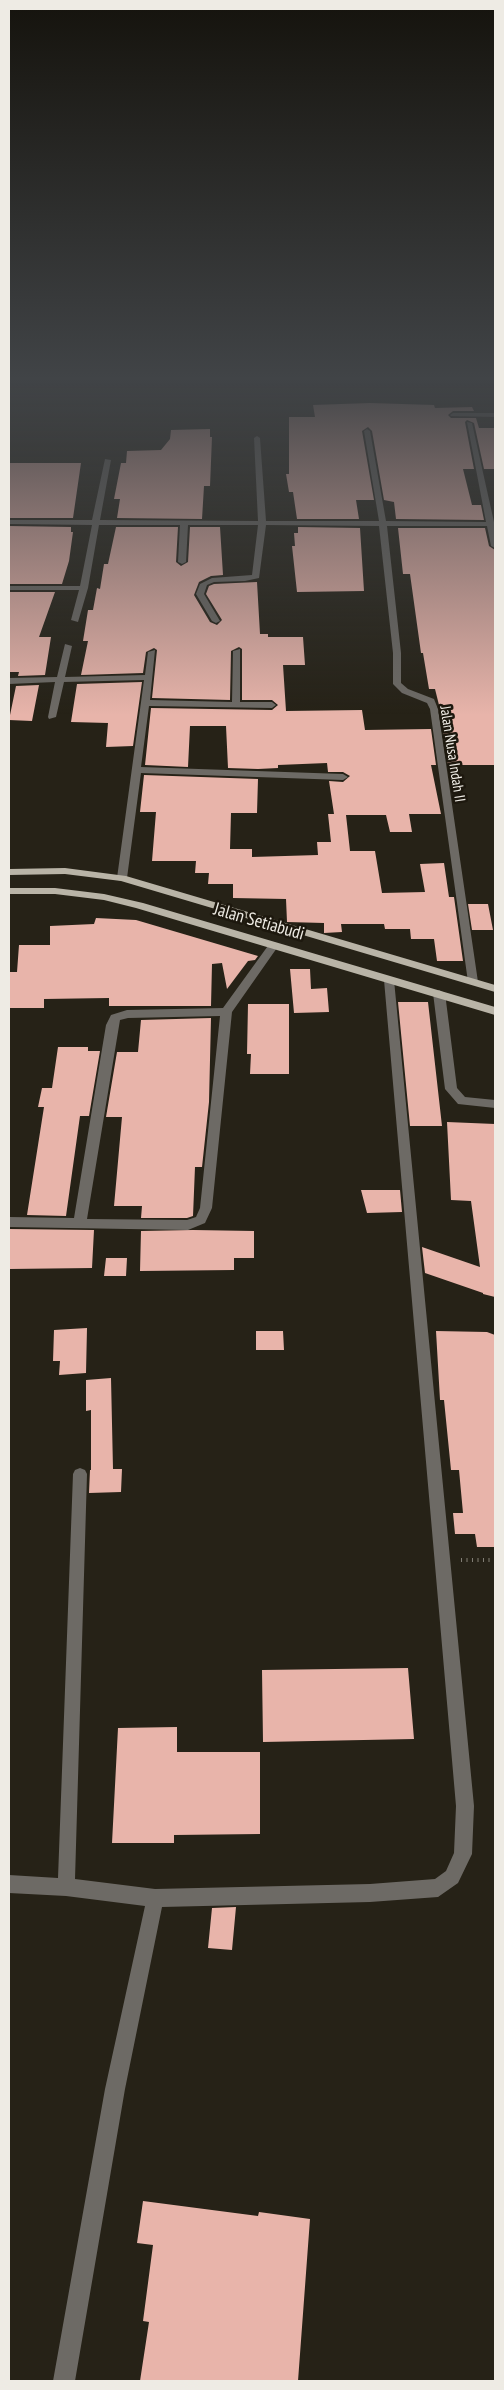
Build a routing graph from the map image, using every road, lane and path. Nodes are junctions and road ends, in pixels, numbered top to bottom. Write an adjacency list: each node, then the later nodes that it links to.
1 (101, 492): 6 (street)
2 (260, 492): 8 (street)
3 (378, 492): 10 (street, Jalan Nusa Indah II)
4 (485, 492): 9 (street)
5 (9, 522): 6 (street)
6 (96, 522): 7 (street); 14 (street)
7 (184, 524): 8 (street); 12 (street)
8 (262, 524): 10 (street); 16 (street)
9 (493, 524): 10 (street); 11 (street)
10 (384, 525): 34 (street, Jalan Nusa Indah II)
11 (495, 546)
12 (182, 562)
13 (9, 588): 14 (street)
14 (84, 588): 15 (street)
15 (76, 620)
16 (216, 621)
17 (68, 646): 21 (street)
18 (237, 650): 24 (street)
19 (152, 652): 20 (street)
20 (149, 677): 21 (street); 23 (street)
21 (60, 679): 22 (street); 26 (street)
22 (9, 681)
23 (145, 703): 24 (street); 27 (street)
24 (236, 705): 25 (street)
25 (272, 705)
26 (52, 717)
27 (137, 770): 28 (street); 30 (street)
28 (343, 777)
29 (9, 872): 30 (main road, Jalan Setiabudi)
30 (122, 878): 34 (main road, Jalan Setiabudi)
31 (9, 891): 32 (main road, Jalan Setiabudi)
32 (274, 945): 33 (main road, Jalan Setiabudi); 38 (street)
33 (389, 980): 36 (main road, Jalan Setiabudi); 43 (street)
34 (473, 982): 35 (main road, Jalan Setiabudi)
35 (495, 988)
36 (439, 993): 37 (main road, Jalan Setiabudi); 39 (street)
37 (495, 1011)
38 (226, 1012): 41 (street); 41 (street)
39 (495, 1104)
40 (9, 1222): 41 (street)
41 (80, 1223)
42 (80, 1474): 46 (street)
43 (442, 1560): 44 (path); 47 (street)
44 (495, 1560)
45 (9, 1884): 46 (street)
46 (66, 1888): 47 (street)
47 (155, 1898): 48 (street)
48 (64, 2381)

